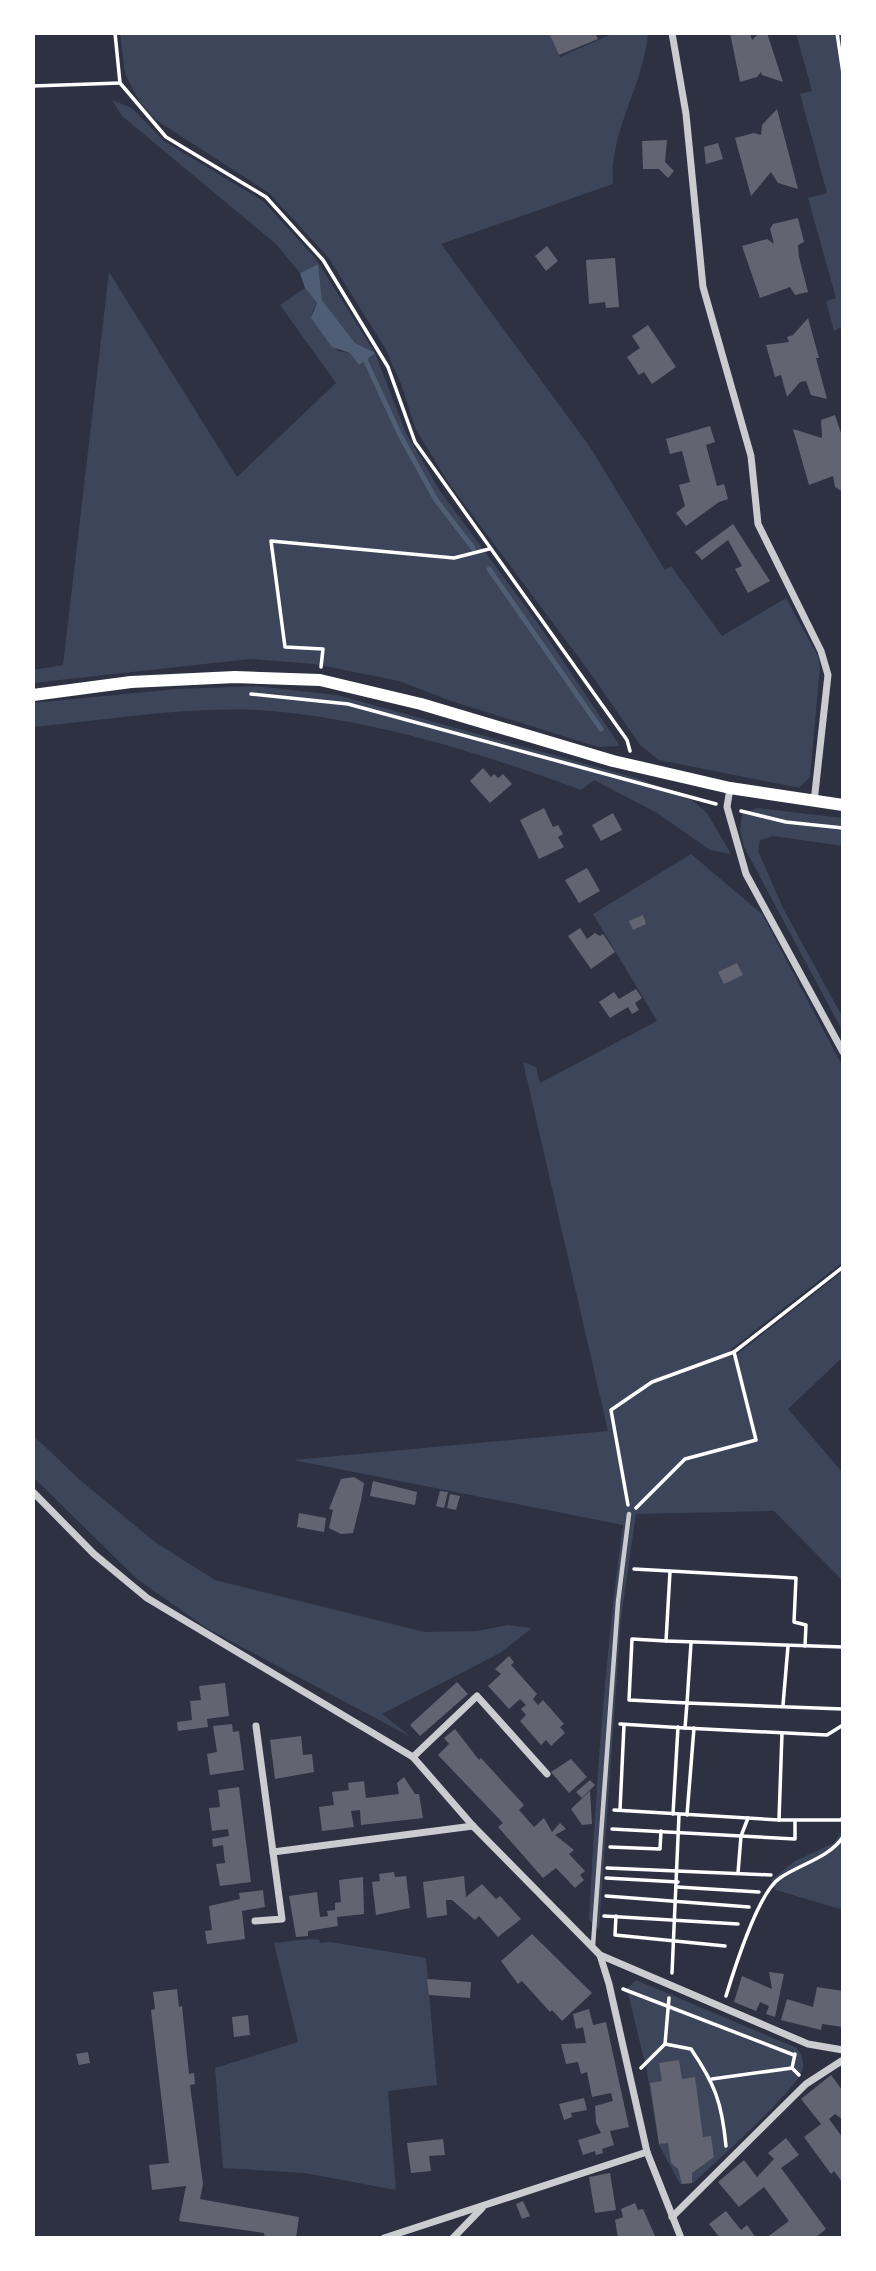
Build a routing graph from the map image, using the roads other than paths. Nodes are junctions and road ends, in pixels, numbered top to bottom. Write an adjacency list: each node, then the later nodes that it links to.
1 (671, 33): 4 (street)
2 (33, 695): 3 (main road)
3 (730, 788): 4 (main road); 6 (street)
4 (814, 803): 5 (main road)
5 (843, 805)
6 (843, 1052)
7 (33, 1492): 10 (street)
8 (629, 1514): 15 (lane)
9 (256, 1726): 13 (street)
10 (413, 1757): 11 (street); 12 (street)
11 (547, 1774)
12 (473, 1826): 13 (street); 15 (street)
13 (273, 1852): 14 (street)
14 (255, 1921)
15 (593, 1945): 16 (street)
16 (600, 1955): 17 (street); 19 (street)
17 (843, 2050)
18 (843, 2060): 21 (street)
19 (647, 2152): 20 (street); 21 (street)
20 (485, 2205): 22 (street); 23 (street)
21 (672, 2217): 24 (street)
22 (384, 2238)
23 (453, 2238)
24 (681, 2238)

